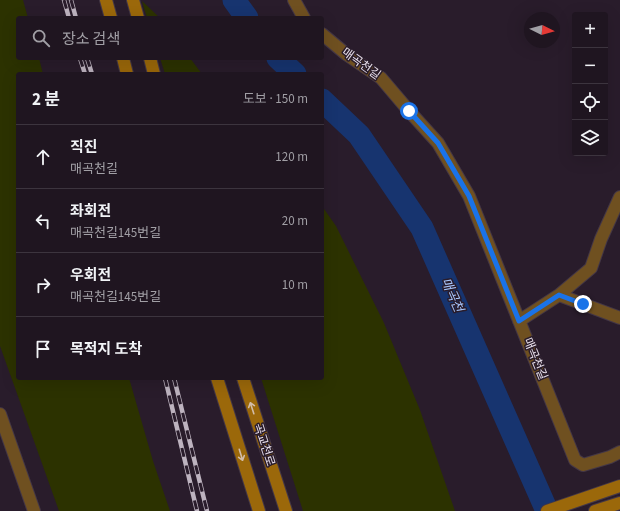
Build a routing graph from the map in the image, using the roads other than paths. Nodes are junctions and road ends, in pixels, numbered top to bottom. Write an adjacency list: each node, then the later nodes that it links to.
1 (106, 0): 4 (main road)
2 (133, 0): 5 (main road)
3 (294, 0): 6 (street)
4 (110, 16)
5 (137, 16)
6 (303, 16)
7 (324, 36): 15 (street, 매곡천길)
8 (124, 60): 10 (main road)
9 (150, 60): 11 (main road)
10 (126, 72)
11 (154, 72)
12 (620, 197): 13 (street)
13 (559, 295): 14 (street); 15 (street)
14 (620, 318)
15 (519, 321): 19 (street, 매곡천길)
16 (218, 380): 22 (main road, 곡교천로, one-way to 22)
17 (244, 380): 23 (main road, 곡교천로, one-way to 17)
18 (0, 414): 21 (street)
19 (620, 452)
20 (620, 486): 24 (main road)
21 (34, 511)
22 (259, 511)
23 (286, 511)
24 (547, 511)

